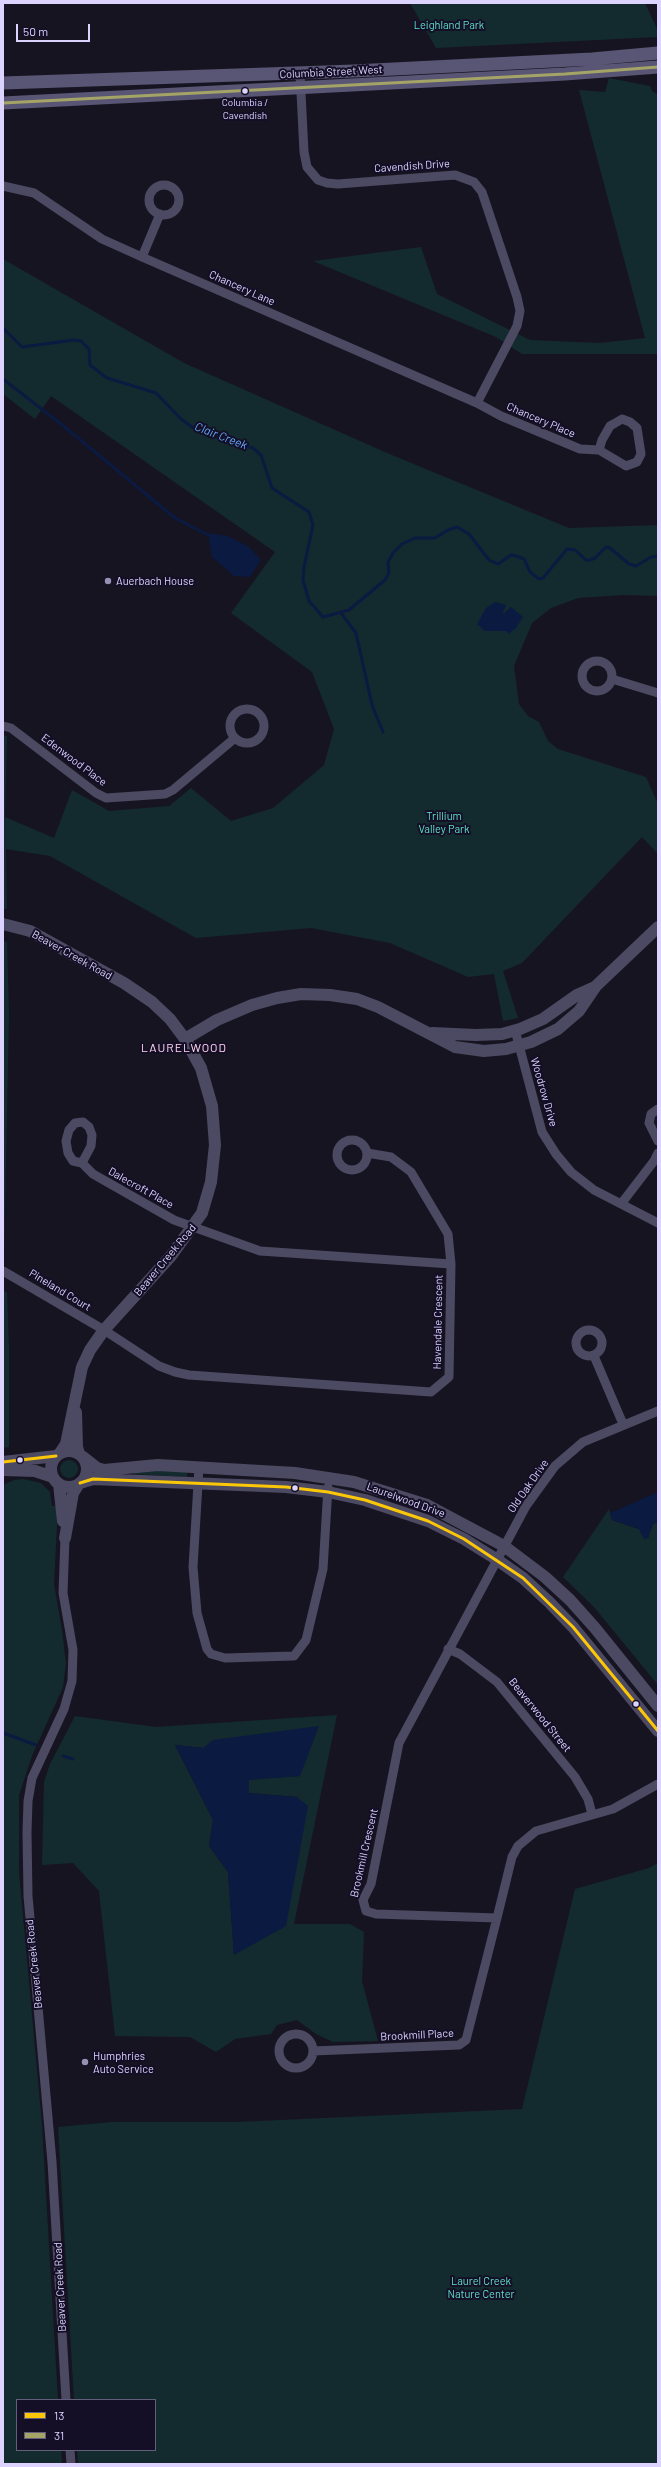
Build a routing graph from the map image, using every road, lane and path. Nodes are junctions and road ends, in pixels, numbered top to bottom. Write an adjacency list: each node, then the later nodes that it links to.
1 (658, 53): 3 (main road, Columbia Street West)
2 (658, 67): 5 (main road, Columbia Street West)
3 (300, 73): 4 (main road, Columbia Street West); 5 (street, Cavendish Drive)
4 (3, 84)
5 (301, 88): 6 (main road, Columbia Street West); 10 (street, Cavendish Drive)
6 (3, 102)
7 (3, 186): 9 (street, Chancery Lane)
8 (160, 214): 9 (street)
9 (142, 257): 10 (street, Chancery Lane)
10 (477, 403): 11 (street, Chancery Place)
11 (599, 450): 11 (street, Chancery Place)
12 (612, 679): 13 (street)
13 (658, 693)
14 (3, 726): 15 (street, Edenwood Place)
15 (235, 738)
16 (3, 924): 21 (street, Beaver Creek Road)
17 (658, 927): 18 (street)
18 (596, 986): 19 (street); 22 (street)
19 (515, 1030): 20 (street); 22 (street, Woodrow Drive)
20 (431, 1033): 21 (street); 22 (street)
21 (185, 1039): 30 (street, Beaver Creek Road)
22 (519, 1046): 28 (street, Woodrow Drive)
23 (658, 1109): 24 (street)
24 (658, 1141)
25 (367, 1153): 31 (street)
26 (658, 1153): 28 (street)
27 (82, 1162): 30 (street, Dalecroft Place)
28 (621, 1204): 29 (street, Woodrow Drive)
29 (658, 1223)
30 (194, 1226): 31 (street, Havendale Crescent); 33 (street, Beaver Creek Road)
31 (451, 1264): 33 (street, Havendale Crescent)
32 (3, 1271): 33 (street, Pineland Court)
33 (104, 1330): 35 (street, Beaver Creek Road)
34 (594, 1356): 37 (street)
35 (75, 1403): 38 (street, Beaver Creek Road); 39 (street, Beaver Creek Road)
36 (658, 1410): 37 (street, Old Oak Drive)
37 (623, 1424): 49 (street, Old Oak Drive)
38 (58, 1454): 39 (street); 40 (street); 44 (street)
39 (81, 1456): 41 (street, Laurelwood Drive); 46 (street)
40 (3, 1462)
41 (199, 1466): 43 (street, Laurelwood Drive); 45 (street)
42 (3, 1470): 44 (street)
43 (330, 1478): 47 (street); 49 (street, Laurelwood Drive)
44 (56, 1481): 46 (street); 48 (street, Beaver Creek Road)
45 (199, 1482): 46 (street, Laurelwood Drive); 47 (street, Laurelwood Drive); 47 (street)
46 (79, 1484): 48 (street, Beaver Creek Road)
47 (328, 1492): 50 (street, Laurelwood Drive)
48 (65, 1538): 58 (street, Beaver Creek Road)
49 (504, 1546): 50 (street, Old Oak Drive); 52 (street, Laurelwood Drive)
50 (496, 1559): 51 (street, Brookmill Crescent); 53 (street, Laurelwood Drive)
51 (448, 1649): 55 (street, Beaverwood Street); 56 (street, Brookmill Crescent)
52 (658, 1706)
53 (658, 1731)
54 (658, 1784): 55 (street)
55 (592, 1814): 56 (street)
56 (497, 1918): 57 (street, Brookmill Place)
57 (313, 2051)
58 (66, 2399)
59 (70, 2451): 60 (street)
60 (71, 2464)

